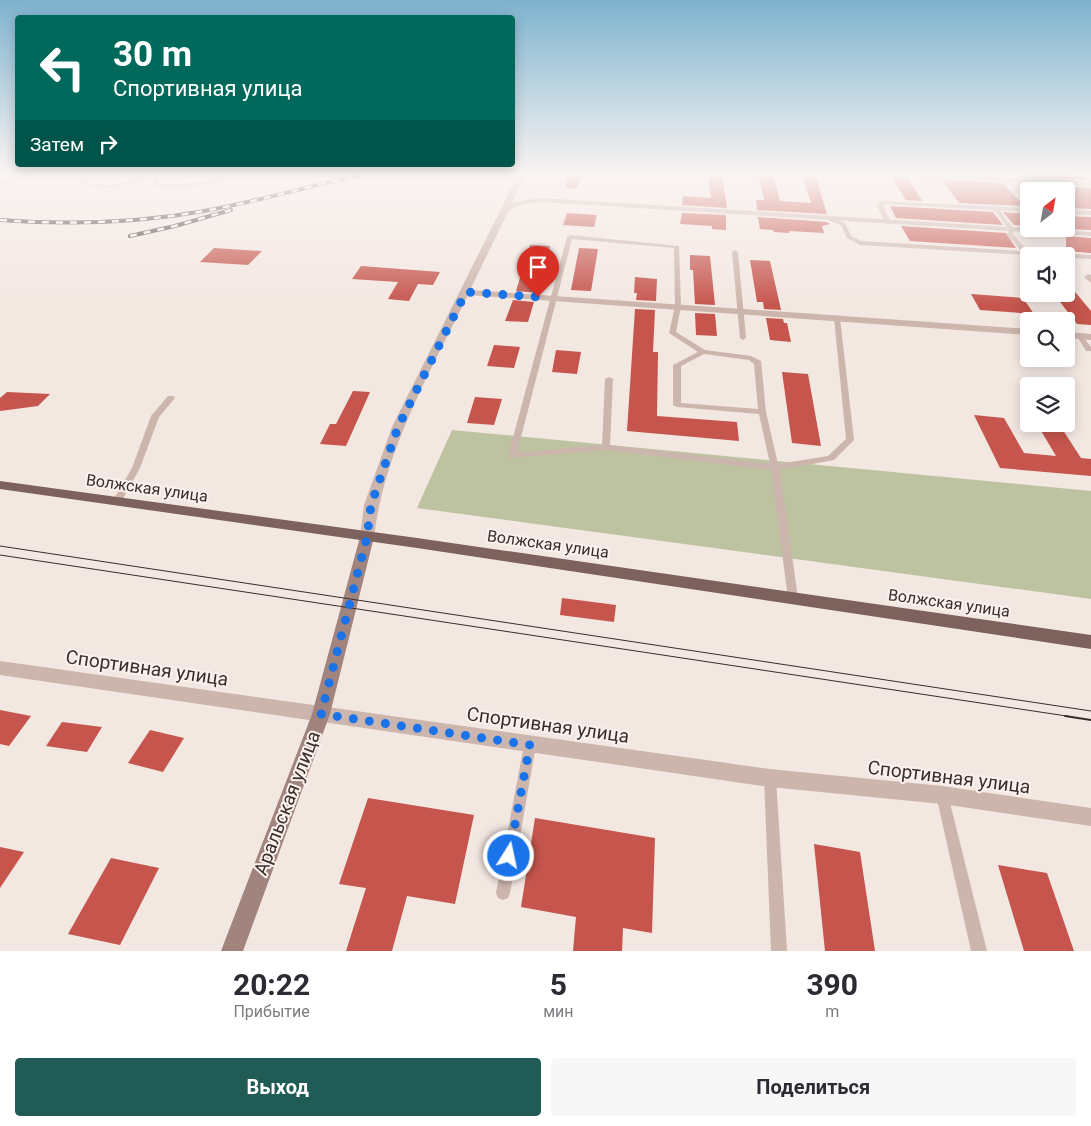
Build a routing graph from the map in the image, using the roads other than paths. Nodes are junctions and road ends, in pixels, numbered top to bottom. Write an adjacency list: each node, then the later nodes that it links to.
1 (501, 217): 14 (street)
2 (816, 217): 5 (street)
3 (886, 217): 6 (lane)
4 (1002, 217): 7 (lane)
5 (826, 218): 6 (street); 11 (lane)
6 (888, 222): 7 (street)
7 (1012, 230): 8 (street); 9 (lane)
8 (1091, 234)
9 (1021, 247)
10 (735, 252): 17 (lane)
11 (1020, 253)
12 (1075, 256): 13 (lane)
13 (1091, 257)
14 (466, 292): 15 (street); 33 (street)
15 (555, 298): 16 (street); 16 (lane); 29 (lane)
16 (678, 306): 17 (street); 25 (lane)
17 (741, 311): 18 (street); 23 (lane)
18 (837, 318): 19 (street); 30 (lane)
19 (1020, 331)
20 (1075, 336): 21 (street)
21 (1080, 336): 22 (street); 24 (lane)
22 (1091, 336)
23 (744, 338)
24 (1089, 350)
25 (703, 352): 28 (lane); 28 (lane)
26 (610, 379): 29 (lane)
27 (171, 398): 32 (lane)
28 (762, 412): 30 (lane)
29 (606, 447): 30 (lane)
30 (775, 468): 34 (lane)
31 (0, 485): 32 (main road, Волжская улица)
32 (118, 502): 33 (main road, Волжская улица)
33 (367, 537): 34 (main road, Волжская улица); 37 (street, Аральская улица)
34 (793, 598): 35 (main road, Волжская улица)
35 (1091, 642)
36 (0, 668): 37 (street, Спортивная улица)
37 (321, 714): 38 (street, Спортивная улица); 43 (street, Аральская улица)
38 (530, 745): 39 (street, Спортивная улица); 42 (lane)
39 (770, 778): 40 (street, Спортивная улица); 44 (lane)
40 (942, 795): 41 (street, Спортивная улица); 45 (lane)
41 (1091, 817)
42 (503, 892)
43 (232, 951)
44 (779, 951)
45 (979, 951)

